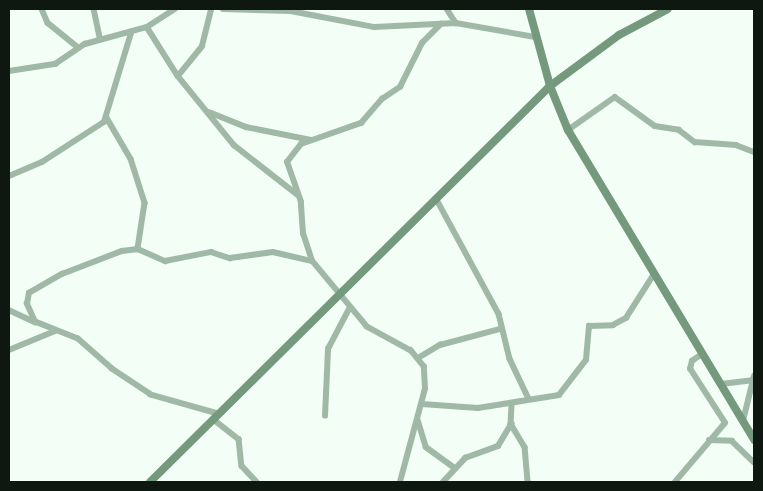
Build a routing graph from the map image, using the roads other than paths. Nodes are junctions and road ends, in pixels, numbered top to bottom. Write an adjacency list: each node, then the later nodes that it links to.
1 (42, 9): 15 (street)
2 (94, 9): 14 (street)
3 (175, 9): 11 (street)
4 (211, 9): 17 (street)
5 (223, 9): 10 (street)
6 (447, 9): 9 (street)
7 (528, 9): 13 (street)
8 (668, 9): 18 (street)
9 (456, 22): 10 (street); 13 (street)
10 (441, 24): 22 (street)
11 (147, 28): 12 (street); 17 (street)
12 (131, 33): 14 (street); 20 (street)
13 (535, 36): 18 (street)
14 (100, 38): 15 (street)
15 (78, 47): 16 (street)
16 (9, 71)
17 (178, 76): 19 (street)
18 (550, 86): 21 (street); 26 (street)
19 (205, 109): 22 (street); 25 (street)
20 (107, 118): 24 (street); 27 (street)
21 (568, 130): 23 (street); 29 (street)
22 (312, 140): 25 (street)
23 (754, 152)
24 (9, 176)
25 (299, 195): 28 (street)
26 (436, 198): 30 (street); 34 (street)
27 (138, 249): 28 (street); 33 (street)
28 (312, 261): 30 (street)
29 (654, 274): 37 (street); 41 (street)
30 (338, 295): 31 (street); 44 (street)
31 (349, 309): 38 (street); 45 (street)
32 (9, 310): 33 (street)
33 (35, 322): 35 (street)
34 (500, 329): 38 (street); 41 (street)
35 (55, 331): 36 (street); 44 (street)
36 (9, 350)
37 (702, 354): 40 (street); 49 (street)
38 (418, 358): 42 (street)
39 (753, 378): 40 (street); 47 (street)
40 (721, 384): 47 (street)
41 (529, 400): 43 (street)
42 (422, 404): 43 (street); 46 (street)
43 (512, 405): 48 (street)
44 (216, 416): 53 (street); 54 (street)
45 (325, 416)
46 (418, 418): 52 (street); 55 (street)
47 (743, 421): 50 (street)
48 (512, 424): 52 (street); 57 (street)
49 (709, 440): 51 (street); 58 (street)
50 (754, 440)
51 (754, 462)
52 (454, 467): 56 (street)
53 (150, 482)
54 (257, 482)
55 (400, 482)
56 (443, 482)
57 (528, 482)
58 (675, 482)

